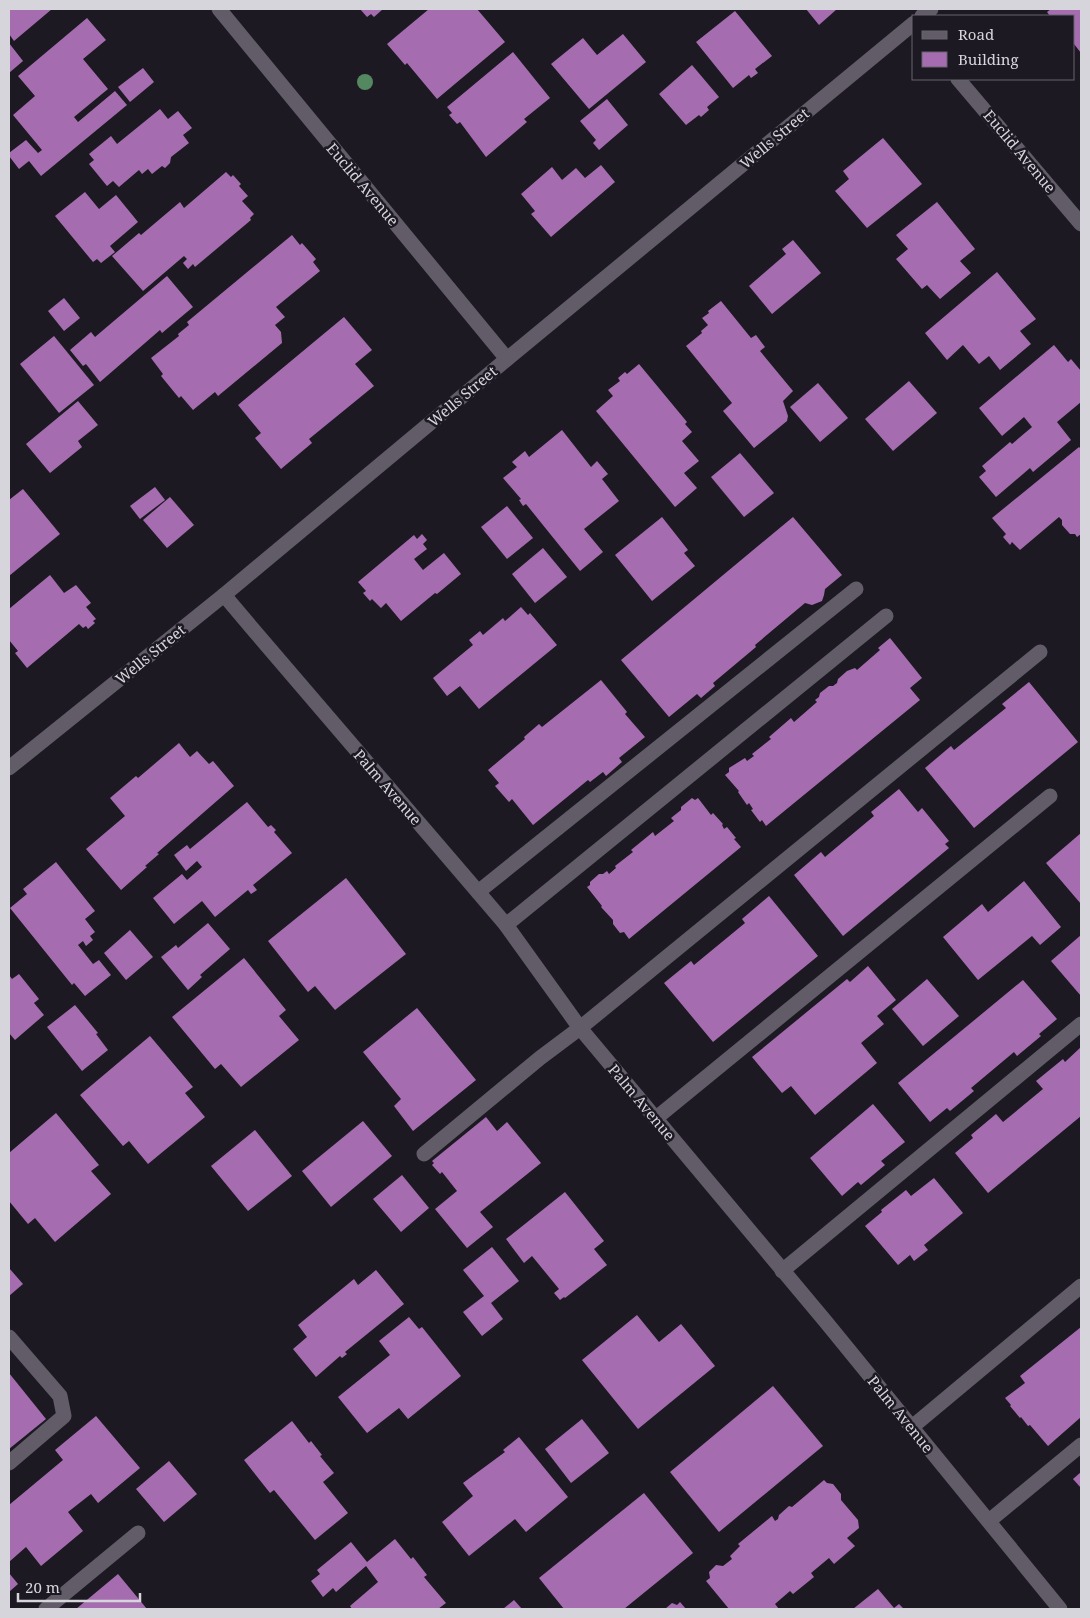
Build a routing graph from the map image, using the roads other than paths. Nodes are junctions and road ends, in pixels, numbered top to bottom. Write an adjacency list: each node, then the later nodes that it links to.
1 (219, 9): 5 (street, Euclid Avenue)
2 (912, 25): 5 (street, Wells Street)
3 (959, 80): 4 (street, Euclid Avenue)
4 (1081, 224)
5 (507, 359): 7 (street, Wells Street)
6 (856, 589): 12 (street)
7 (224, 595): 10 (street, Wells Street); 12 (street, Palm Avenue)
8 (886, 616): 13 (street)
9 (1040, 652): 15 (street)
10 (9, 768)
11 (1050, 796): 16 (street)
12 (478, 892): 13 (street, Palm Avenue)
13 (506, 925): 15 (street, Palm Avenue)
14 (1081, 1024): 18 (street)
15 (580, 1028): 16 (street, Palm Avenue); 17 (street)
16 (655, 1119): 18 (street, Palm Avenue)
17 (424, 1154)
18 (782, 1271): 21 (street, Palm Avenue)
19 (1081, 1286): 21 (street)
20 (9, 1337): 23 (street)
21 (912, 1427): 24 (street, Palm Avenue)
22 (1081, 1445): 24 (street)
23 (9, 1463)
24 (989, 1521): 27 (street, Palm Avenue)
25 (138, 1533): 26 (street)
26 (46, 1609)
27 (1060, 1609)

